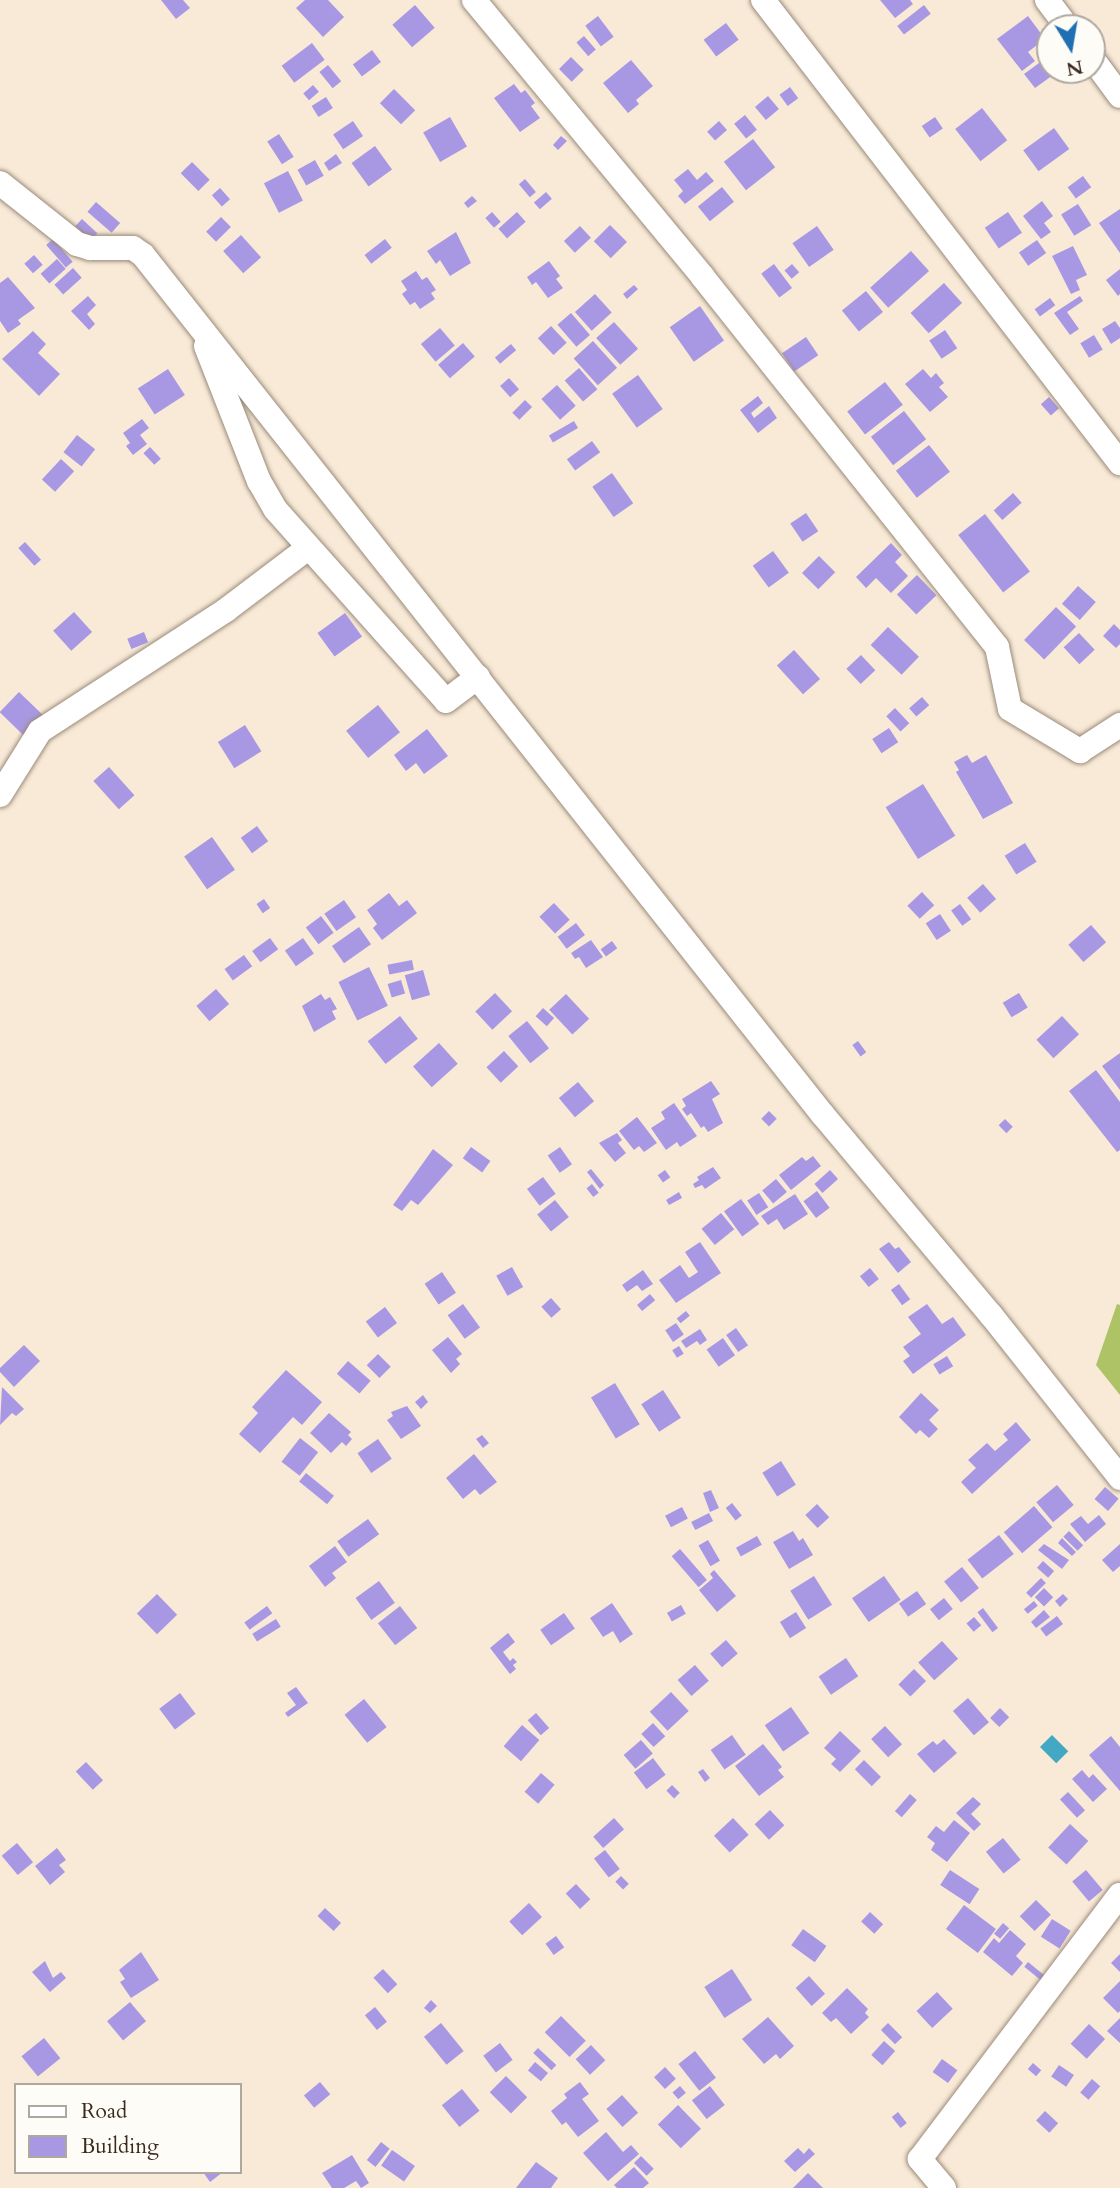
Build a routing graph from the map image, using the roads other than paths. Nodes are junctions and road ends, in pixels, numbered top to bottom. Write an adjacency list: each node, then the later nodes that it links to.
1 (474, 0): 10 (street)
2 (763, 0): 7 (street)
3 (1106, 77): 4 (street)
4 (1120, 96)
5 (0, 183): 6 (street)
6 (197, 323): 8 (street); 9 (street)
7 (1120, 463)
8 (309, 548): 9 (street); 11 (street)
9 (478, 677): 12 (street)
10 (1120, 725)
11 (0, 795)
12 (1120, 1478)
13 (1120, 1895): 14 (street)
14 (944, 2188)

